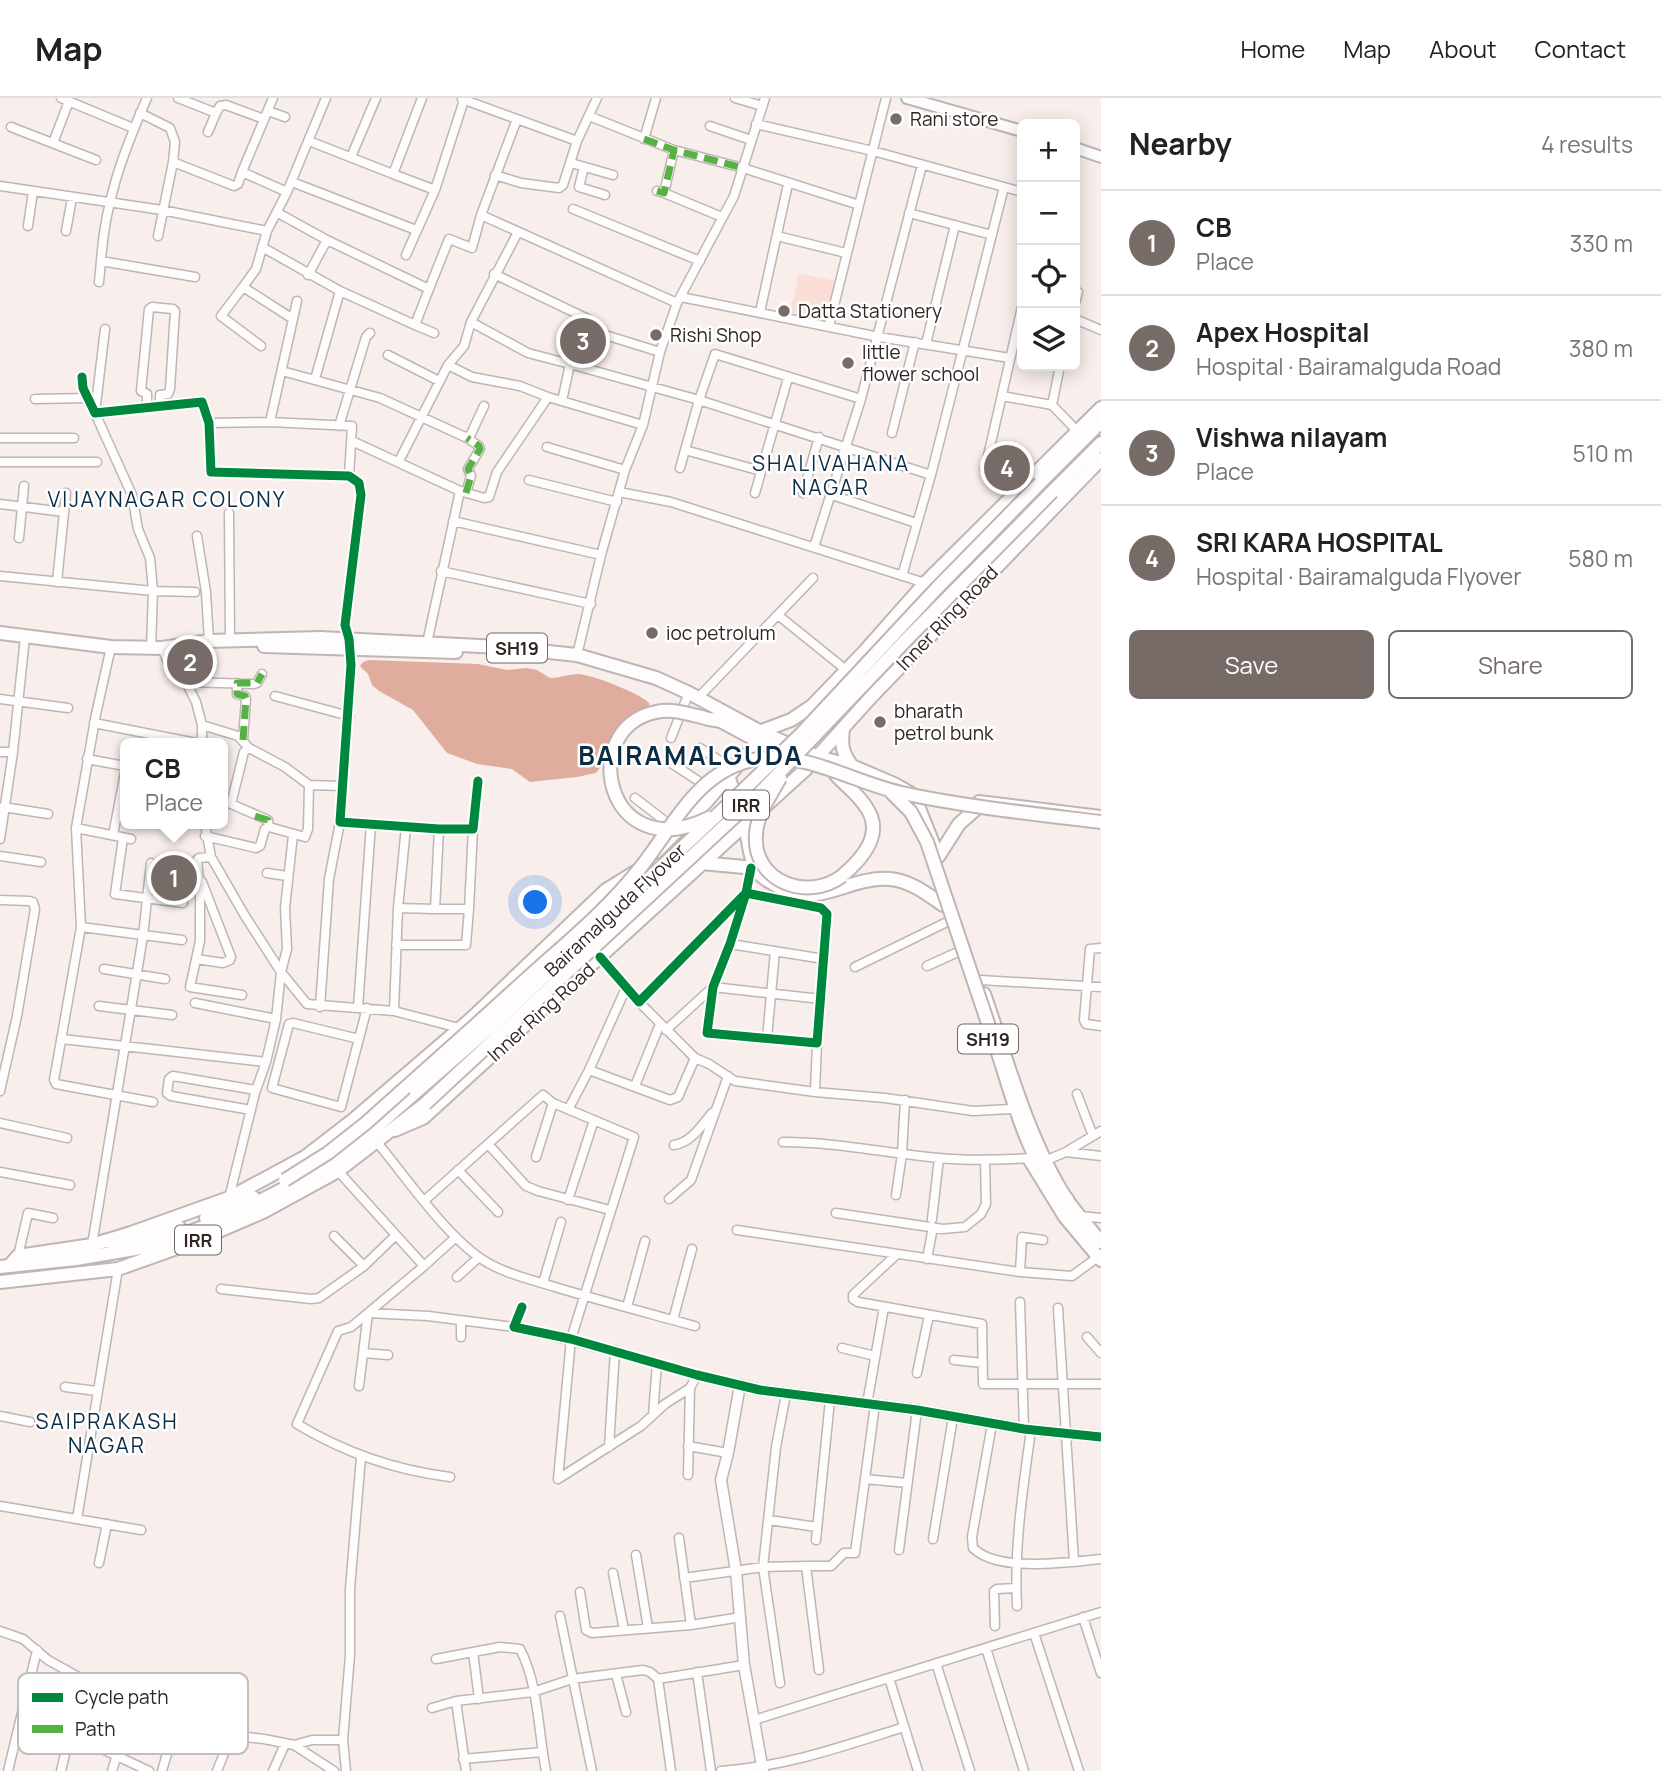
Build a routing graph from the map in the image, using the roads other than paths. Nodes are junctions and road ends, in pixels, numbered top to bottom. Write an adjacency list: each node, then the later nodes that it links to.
1 (147, 98): 15 (street)
2 (178, 98): 16 (street)
3 (273, 98): 17 (street)
4 (326, 98): 29 (street)
5 (376, 98): 35 (street)
6 (422, 98): 44 (street)
7 (597, 98): 18 (street)
8 (656, 98): 27 (street)
9 (735, 98): 14 (street)
10 (886, 98): 34 (street)
11 (909, 98): 25 (main road)
12 (65, 99): 24 (street); 31 (street)
13 (462, 99): 20 (street); 51 (street)
14 (764, 102): 21 (street)
15 (140, 113): 24 (street); 38 (street)
16 (216, 113): 17 (street); 26 (street)
17 (266, 115): 19 (street); 43 (street)
18 (589, 116): 27 (street); 30 (street)
19 (285, 117)
20 (517, 118): 30 (street); 45 (street)
21 (756, 124): 28 (street); 34 (street)
22 (710, 126): 28 (street)
23 (11, 127): 31 (street)
24 (133, 128): 57 (street)
25 (1017, 130)
26 (208, 132)
27 (644, 139): 32 (street)
28 (751, 140): 42 (street)
29 (309, 141): 35 (street); 47 (street)
30 (577, 141): 39 (street)
31 (53, 143): 37 (street)
32 (674, 150): 42 (street); 64 (street)
33 (1080, 150): 36 (main road)
34 (873, 151): 40 (street); 58 (street)
35 (351, 157): 44 (street)
36 (1101, 157)
37 (96, 160)
38 (173, 162): 43 (street); 60 (street)
39 (571, 163): 41 (street); 45 (street)
40 (922, 165): 50 (street); 62 (street)
41 (584, 167): 46 (street); 55 (street)
42 (743, 168): 48 (street); 64 (street)
43 (242, 172): 54 (street)
44 (393, 174): 51 (street)
45 (495, 175): 63 (street)
46 (612, 175)
47 (292, 182): 54 (street); 67 (street)
48 (788, 184): 58 (street); 73 (street)
49 (0, 186): 52 (street)
50 (1004, 187): 53 (street); 71 (street)
51 (435, 190): 67 (street)
52 (33, 191): 56 (street); 66 (street)
53 (1017, 191)
54 (287, 192): 61 (street)
55 (605, 195)
56 (72, 198): 57 (street); 68 (street)
57 (108, 204): 60 (street); 78 (street)
58 (859, 205): 76 (street)
59 (573, 209): 79 (street)
60 (162, 211): 69 (street); 72 (street)
61 (278, 213): 69 (street); 74 (street)
62 (909, 213): 65 (street); 101 (street)
63 (481, 215): 70 (street); 85 (street)
64 (722, 217): 79 (street)
65 (954, 225): 71 (street); 103 (street)
66 (28, 226)
67 (416, 230): 77 (street)
68 (66, 231)
69 (267, 231): 75 (street)
70 (518, 232): 80 (street); 87 (street)
71 (992, 235): 105 (street)
72 (158, 236)
73 (777, 236): 76 (street); 90 (street)
74 (327, 240): 81 (street); 85 (street)
75 (262, 247): 81 (street); 84 (street)
76 (846, 253): 95 (street)
77 (406, 255)
78 (101, 261): 82 (street); 83 (street)
79 (700, 261): 87 (street)
80 (495, 274): 93 (street); 106 (street)
81 (308, 275): 86 (street)
82 (195, 276)
83 (99, 282)
84 (243, 287): 91 (street); 104 (street)
85 (429, 289): 94 (street)
86 (340, 291): 94 (street); 115 (street)
87 (679, 300): 90 (street); 106 (street)
88 (297, 301): 91 (street)
89 (1022, 308): 108 (street)
90 (760, 312): 95 (street)
91 (293, 319): 111 (street)
92 (1080, 321): 97 (street)
93 (471, 322): 109 (street); 110 (street)
94 (415, 325): 99 (street)
95 (829, 326): 101 (street)
96 (105, 329): 131 (street)
97 (1101, 330)
98 (370, 333): 118 (street)
99 (434, 333)
100 (571, 336): 109 (street)
101 (879, 337): 102 (street); 123 (street)
102 (915, 342): 103 (street); 139 (street)
103 (926, 344): 105 (street)
104 (261, 346)
105 (964, 349): 108 (street); 158 (street)
106 (660, 352): 117 (street)
107 (388, 355): 116 (street)
108 (1010, 358): 119 (street)
109 (570, 364): 117 (street); 125 (street)
110 (448, 365): 116 (street); 120 (street)
111 (282, 371): 115 (street); 134 (street)
112 (1059, 371): 126 (street)
113 (82, 377): 121 (street)
114 (788, 378): 123 (street); 124 (street); 136 (street)
115 (315, 379): 118 (street)
116 (439, 381): 132 (street)
117 (653, 386): 124 (street); 137 (street)
118 (348, 389): 132 (street); 138 (street)
119 (1002, 396): 126 (street); 155 (street)
120 (548, 397): 125 (street); 163 (street)
121 (88, 398): 122 (street); 131 (street)
122 (35, 399)
123 (861, 399): 148 (street)
124 (699, 400): 136 (street); 149 (street)
125 (562, 401): 137 (street)
126 (1052, 405): 140 (street)
127 (160, 406): 129 (street); 129 (street); 133 (street)
128 (484, 406): 144 (street)
129 (147, 407): 131 (street)
130 (1101, 408): 140 (main road, IRR)
131 (95, 413): 187 (street)
132 (421, 416): 144 (street); 151 (street)
133 (209, 422): 134 (street); 159 (street)
134 (270, 422): 138 (street)
135 (1101, 422): 140 (main road, IRR)
136 (774, 423): 141 (street); 157 (street)
137 (643, 425): 156 (street)
138 (339, 426): 145 (street)
139 (892, 433)
140 (1081, 435): 160 (main road); 160 (main road, Bairamalguda Flyover / IRR)
141 (819, 437): 148 (street); 167 (street)
142 (0, 438): 143 (street)
143 (74, 438)
144 (467, 438): 163 (street)
145 (352, 441): 151 (street); 159 (street)
146 (1101, 443): 169 (main road, Bairamalguda Flyover / IRR)
147 (547, 447): 156 (street)
148 (846, 447): 158 (street); 168 (street)
149 (685, 450): 154 (street); 157 (street)
150 (1101, 459): 169 (main road, Inner Ring Road / IRR)
151 (399, 461): 163 (street)
152 (0, 462): 153 (street)
153 (97, 462)
154 (680, 468)
155 (985, 469)
156 (625, 470): 164 (street)
157 (761, 471): 165 (street)
158 (931, 475): 176 (street)
159 (349, 476): 197 (street)
160 (1039, 477): 186 (main road); 244 (main road, Bairamalguda Flyover / IRR, bridge)
161 (529, 480): 170 (street)
162 (24, 486): 172 (street)
163 (463, 492): 175 (street)
164 (619, 492): 170 (street); 179 (street)
165 (755, 492)
166 (66, 493): 173 (street)
167 (803, 493)
168 (829, 494): 176 (street); 179 (street)
169 (1056, 497): 217 (main road, Inner Ring Road / IRR); 230 (main road, Bairamalguda Flyover / IRR, bridge)
170 (617, 502): 180 (street)
171 (0, 504): 172 (street)
172 (23, 506): 173 (street); 178 (street)
173 (64, 512): 185 (street)
174 (229, 513): 193 (street)
175 (453, 521): 180 (street); 181 (street)
176 (916, 523): 183 (street)
177 (197, 536): 194 (street)
178 (19, 538)
179 (814, 547): 183 (street)
180 (601, 555): 189 (street)
181 (441, 571): 189 (street); 195 (street)
182 (0, 576): 185 (street)
183 (902, 576): 186 (street)
184 (813, 578): 190 (street)
185 (57, 582): 187 (street)
186 (925, 583): 202 (main road)
187 (153, 592): 188 (street); 200 (street)
188 (195, 592)
189 (591, 604): 201 (street)
190 (778, 615): 202 (street); 209 (street)
191 (0, 633): 192 (main road, SH19)
192 (25, 636): 198 (main road, SH19); 210 (street)
193 (230, 640): 194 (main road, SH19); 197 (main road, SH19)
194 (209, 641): 196 (main road, SH19)
195 (426, 643): 199 (main road, SH19); 201 (main road, SH19)
196 (194, 644): 197 (main road, SH19); 200 (main road, SH19)
197 (350, 645): 199 (main road, SH19); 213 (street)
198 (111, 647): 200 (main road, SH19); 215 (street)
199 (392, 647): 203 (main road, SH19)
200 (157, 648): 205 (street)
201 (577, 655): 203 (main road, SH19)
202 (846, 670): 211 (main road)
203 (624, 673): 209 (main road, SH19)
204 (261, 674): 206 (street)
205 (186, 682): 206 (street); 216 (street)
206 (237, 683): 222 (street)
207 (275, 696): 213 (street)
208 (0, 699): 210 (street)
209 (692, 699): 214 (main road, SH19); 218 (main road, SH19); 221 (street)
210 (18, 700): 212 (street); 225 (street)
211 (814, 703): 217 (main road); 218 (main road)
212 (68, 708)
213 (349, 716): 237 (street)
214 (715, 720): 218 (main road, SH19); 244 (main road, bridge)
215 (94, 723): 219 (street); 227 (street)
216 (202, 725): 220 (street); 222 (street)
217 (842, 730): 226 (main road, Inner Ring Road / IRR); 231 (main road)
218 (758, 737): 226 (main road, SH19); 232 (main road, SH19); 233 (main road)
219 (170, 738)
220 (202, 738)
221 (671, 738)
222 (246, 744): 236 (street); 251 (street)
223 (700, 748): 233 (street)
224 (0, 752): 225 (street)
225 (13, 752): 242 (street)
226 (818, 757): 231 (main road, SH19); 232 (main road, Inner Ring Road / IRR)
227 (88, 759): 229 (street); 253 (street)
228 (671, 763): 238 (street)
229 (120, 765)
230 (787, 766): 234 (main road, bridge); 348 (main road, Bairamalguda Flyover / IRR, bridge)
231 (852, 766): 239 (main road, SH19)
232 (807, 768): 234 (main road, SH19); 250 (main road, Inner Ring Road)
233 (731, 773): 238 (main road); 250 (main road)
234 (836, 775): 239 (main road, SH19)
235 (478, 781): 256 (street)
236 (309, 785): 237 (street); 259 (street)
237 (343, 786): 247 (street)
238 (715, 792): 257 (main road)
239 (903, 797): 243 (main road); 246 (main road); 248 (main road, bridge); 264 (main road, SH19); 278 (main road, SH19); 368 (main road, bridge); 386 (main road, bridge)
240 (635, 798): 257 (street)
241 (120, 799): 258 (street)
242 (3, 807): 245 (street); 261 (street)
243 (976, 809): 248 (main road); 264 (main road)
244 (722, 811): 348 (main road, Bairamalguda Flyover / IRR, bridge)
245 (48, 814)
246 (1101, 816)
247 (340, 822): 249 (street); 311 (street)
248 (1101, 823)
249 (371, 824): 252 (street); 312 (street)
250 (745, 825): 267 (main road, Inner Ring Road); 268 (main road)
251 (269, 827): 259 (street); 260 (street)
252 (406, 827): 255 (street); 279 (street)
253 (76, 828): 258 (street); 283 (street)
254 (205, 829): 260 (street)
255 (439, 829): 256 (street); 280 (street)
256 (473, 829): 281 (street)
257 (678, 831): 269 (main road)
258 (113, 835): 274 (street)
259 (293, 835): 272 (street)
260 (205, 836): 263 (street)
261 (0, 839)
262 (0, 856): 265 (street)
263 (211, 857): 271 (street); 297 (street)
264 (938, 857): 300 (main road, SH19)
265 (41, 862)
266 (151, 863): 274 (street)
267 (701, 863): 268 (main road); 277 (main road, Inner Ring Road)
268 (753, 868): 273 (street); 278 (main road)
269 (634, 872): 277 (main road); 319 (main road)
270 (267, 873): 272 (street)
271 (200, 876): 292 (street); 292 (street)
272 (287, 876): 297 (street)
273 (746, 893): 286 (street); 293 (street); 308 (street)
274 (149, 898): 276 (street); 284 (street)
275 (0, 900): 331 (street)
276 (183, 903)
277 (660, 903): 291 (main road, Inner Ring Road)
278 (943, 905): 282 (main road, SH19)
279 (398, 908): 280 (street); 287 (street)
280 (435, 909): 281 (street)
281 (469, 909): 287 (street)
282 (949, 921): 290 (main road, SH19); 295 (street)
283 (81, 927): 284 (street); 321 (street)
284 (143, 936): 285 (street); 298 (street)
285 (181, 940)
286 (730, 944): 289 (street); 302 (street)
287 (396, 945): 314 (street)
288 (1101, 948): 301 (street)
289 (775, 951): 293 (street); 305 (street)
290 (960, 951): 294 (street); 341 (main road, SH19)
291 (600, 957): 304 (street); 348 (main road, Inner Ring Road)
292 (196, 959): 306 (street)
293 (824, 959): 307 (street)
294 (927, 966)
295 (855, 967)
296 (104, 969): 298 (street)
297 (281, 972): 311 (street); 316 (street)
298 (136, 974): 299 (street); 313 (street)
299 (165, 979)
300 (980, 980): 301 (street); 360 (main road, SH19)
301 (1087, 986): 303 (street); 317 (street)
302 (713, 987): 305 (street); 318 (street); 320 (street)
303 (1101, 987)
304 (626, 988): 308 (street); 327 (street)
305 (770, 994): 307 (street); 320 (street)
306 (242, 995)
307 (821, 999): 323 (street)
308 (639, 1002): 318 (street)
309 (195, 1003): 316 (street)
310 (99, 1006): 313 (street)
311 (320, 1007): 312 (street)
312 (362, 1008): 314 (street); 322 (street)
313 (130, 1010): 315 (street); 324 (street)
314 (394, 1012): 319 (street)
315 (172, 1015)
316 (276, 1019): 326 (street)
317 (1101, 1026)
318 (663, 1027): 325 (street); 329 (street)
319 (459, 1028): 343 (main road)
320 (768, 1038): 323 (street)
321 (62, 1039): 324 (street); 334 (street)
322 (359, 1039): 338 (street); 338 (street)
323 (817, 1043): 332 (street)
324 (125, 1047): 326 (street); 334 (street)
325 (695, 1058): 328 (street); 329 (street)
326 (266, 1062): 330 (street)
327 (589, 1070): 329 (street); 339 (street)
328 (727, 1076): 332 (street); 340 (street)
329 (635, 1086)
330 (256, 1090): 342 (street); 342 (street)
331 (0, 1091)
332 (815, 1092): 335 (street)
333 (1077, 1094): 347 (street)
334 (117, 1096): 336 (street); 386 (street)
335 (905, 1100): 341 (street); 354 (street)
336 (153, 1102)
337 (553, 1102): 339 (street); 351 (street); 356 (street)
338 (341, 1107): 344 (street)
339 (569, 1108): 345 (street)
340 (716, 1108): 352 (street); 367 (street)
341 (1012, 1109): 358 (main road, SH19)
342 (251, 1110): 366 (street)
343 (363, 1111): 344 (main road); 348 (main road)
344 (353, 1120): 366 (main road)
345 (594, 1121): 370 (street); 371 (street)
346 (0, 1123): 349 (street)
347 (1097, 1133): 353 (street)
348 (379, 1134): 362 (main road, Inner Ring Road / IRR); 369 (street); 386 (main road, Bairamalguda Flyover / IRR)
349 (67, 1138)
350 (783, 1142): 354 (street)
351 (488, 1144): 361 (street); 370 (street)
352 (674, 1145)
353 (1066, 1152): 355 (street); 360 (street)
354 (902, 1154): 357 (street); 365 (street)
355 (1101, 1156)
356 (536, 1157)
357 (939, 1158): 359 (street); 378 (street)
358 (1030, 1158): 359 (street); 391 (main road, SH19)
359 (985, 1160): 378 (street)
360 (1047, 1160): 368 (main road, SH19)
361 (458, 1170): 369 (street); 372 (street)
362 (338, 1171): 381 (street); 395 (main road, Inner Ring Road / IRR)
363 (0, 1172): 364 (street)
364 (70, 1185)
365 (896, 1195)
366 (229, 1198): 386 (main road)
367 (669, 1199)
368 (1067, 1199): 374 (main road, SH19)
369 (425, 1200): 382 (street)
370 (568, 1200): 371 (street)
371 (610, 1210): 401 (street)
372 (498, 1212)
373 (836, 1213): 378 (street)
374 (1080, 1216): 376 (street); 385 (main road, SH19)
375 (53, 1217): 392 (street)
376 (1101, 1218)
377 (561, 1222): 399 (street)
378 (932, 1223): 390 (street)
379 (737, 1230): 388 (street)
380 (334, 1236): 393 (street)
381 (395, 1236): 393 (street); 394 (street)
382 (456, 1237): 389 (street); 394 (street)
383 (1043, 1240): 396 (street)
384 (645, 1241): 404 (street)
385 (1101, 1242)
386 (101, 1247): 392 (main road, IRR)
387 (692, 1250): 409 (street)
388 (896, 1255): 390 (street); 405 (street)
389 (479, 1257): 397 (street); 399 (street)
390 (927, 1259): 396 (street)
391 (1100, 1259): 396 (street)
392 (9, 1263)
393 (364, 1266): 400 (street)
394 (424, 1266): 407 (street)
395 (118, 1269): 398 (main road, Inner Ring Road / IRR); 434 (street)
396 (1020, 1272)
397 (457, 1277)
398 (0, 1282)
399 (543, 1283): 401 (street)
400 (221, 1289)
401 (583, 1295): 404 (street); 415 (street)
402 (1020, 1302): 428 (street)
403 (522, 1307): 412 (street)
404 (627, 1307): 409 (street)
405 (884, 1307): 408 (street); 421 (street)
406 (1058, 1308): 427 (street)
407 (368, 1313): 410 (street); 418 (street); 450 (street)
408 (929, 1315): 424 (street); 425 (street)
409 (673, 1320): 411 (street)
410 (461, 1321): 412 (street); 413 (street)
411 (695, 1326)
412 (514, 1327): 415 (street)
413 (461, 1337)
414 (1087, 1337): 419 (street)
415 (571, 1339): 417 (street); 448 (street)
416 (842, 1348): 421 (street)
417 (615, 1350): 423 (street); 448 (street)
418 (363, 1353): 420 (street); 431 (street)
419 (1101, 1353)
420 (388, 1355)
421 (875, 1356): 437 (street)
422 (954, 1360): 424 (street)
423 (657, 1363): 426 (street); 439 (street)
424 (983, 1363): 428 (street)
425 (917, 1373)
426 (697, 1375): 430 (street); 433 (street)
427 (1062, 1383): 428 (street); 429 (street); 445 (street)
428 (1022, 1384): 444 (street)
429 (1101, 1384)
430 (740, 1385): 435 (street); 449 (street)
431 (359, 1386)
432 (65, 1387): 434 (street)
433 (690, 1388): 439 (street); 447 (street)
434 (97, 1391): 456 (street)
435 (786, 1394): 436 (street); 457 (street)
436 (830, 1400): 437 (street); 459 (street)
437 (871, 1405): 438 (street); 453 (street)
438 (917, 1410): 441 (street); 454 (street)
439 (653, 1415): 448 (street)
440 (0, 1416): 442 (street)
441 (953, 1417): 443 (street); 462 (street)
442 (30, 1422)
443 (992, 1424): 444 (street); 469 (street)
444 (1028, 1429): 445 (street); 469 (street)
445 (1065, 1433): 446 (street); 467 (street)
446 (1101, 1437)
447 (688, 1446): 449 (street); 451 (street)
448 (609, 1447)
449 (728, 1453): 472 (street)
450 (361, 1457): 452 (street); 514 (street)
451 (688, 1475)
452 (450, 1477)
453 (865, 1479): 454 (street); 470 (street)
454 (907, 1483): 464 (street)
455 (0, 1506): 456 (street)
456 (77, 1519): 458 (street)
457 (769, 1520): 459 (street); 471 (street)
458 (107, 1524): 460 (street); 468 (street)
459 (817, 1527): 463 (street)
460 (141, 1530)
461 (679, 1538): 474 (street)
462 (933, 1539)
463 (816, 1540)
464 (899, 1550)
465 (636, 1555): 484 (street)
466 (1101, 1559): 467 (street)
467 (1074, 1561): 469 (street)
468 (99, 1563)
469 (1016, 1563): 475 (street)
470 (806, 1566): 471 (street); 495 (street)
471 (763, 1567): 472 (street); 504 (street)
472 (736, 1571): 474 (street); 480 (street)
473 (613, 1573): 486 (street)
474 (684, 1577): 482 (street)
475 (1016, 1587): 477 (street); 483 (street)
476 (580, 1592): 486 (street)
477 (1017, 1606)
478 (1101, 1612): 481 (street)
479 (560, 1616): 502 (street)
480 (741, 1617): 482 (street); 494 (street)
481 (1083, 1617): 487 (street); 491 (street)
482 (691, 1625): 484 (street)
483 (995, 1626)
484 (648, 1628): 486 (street)
485 (0, 1630): 489 (street)
486 (624, 1630)
487 (1034, 1633): 488 (street); 541 (street)
488 (986, 1648): 493 (street); 540 (street)
489 (37, 1650): 497 (street); 498 (street)
490 (473, 1652): 492 (street); 505 (street); 506 (street)
491 (1098, 1656): 499 (street)
492 (436, 1659)
493 (936, 1663): 501 (street); 539 (street)
494 (744, 1665): 496 (street); 510 (street)
495 (819, 1670)
496 (697, 1672): 503 (street); 536 (street)
497 (32, 1673)
498 (72, 1673)
499 (1101, 1673)
500 (616, 1674): 502 (street); 503 (street); 509 (street)
501 (889, 1678): 510 (street); 511 (street)
502 (572, 1679): 505 (street); 534 (street)
503 (658, 1679): 535 (street)
504 (780, 1683)
505 (533, 1692): 506 (street); 516 (street)
506 (479, 1699): 507 (street)
507 (456, 1701): 508 (street); 522 (street)
508 (432, 1707)
509 (626, 1712)
510 (754, 1720): 523 (street)
511 (904, 1727): 523 (street); 538 (street)
512 (18, 1730): 521 (street)
513 (248, 1738): 515 (street)
514 (343, 1740): 515 (street); 531 (street)
515 (290, 1744): 529 (street); 530 (street)
516 (543, 1752): 522 (street); 533 (street)
517 (167, 1754): 527 (street)
518 (224, 1754): 528 (street)
519 (117, 1755): 525 (street); 526 (street)
520 (0, 1756): 521 (street)
521 (11, 1759): 524 (street)
522 (463, 1759): 532 (street)
523 (763, 1769): 537 (street)
524 (8, 1771)
525 (113, 1771)
526 (149, 1771)
527 (162, 1771)
528 (217, 1771)
529 (273, 1771)
530 (334, 1771)
531 (346, 1771)
532 (466, 1771)
533 (546, 1771)
534 (592, 1771)
535 (671, 1771)
536 (711, 1771)
537 (721, 1771)
538 (918, 1771)
539 (970, 1771)
540 (1024, 1771)
541 (1079, 1771)

